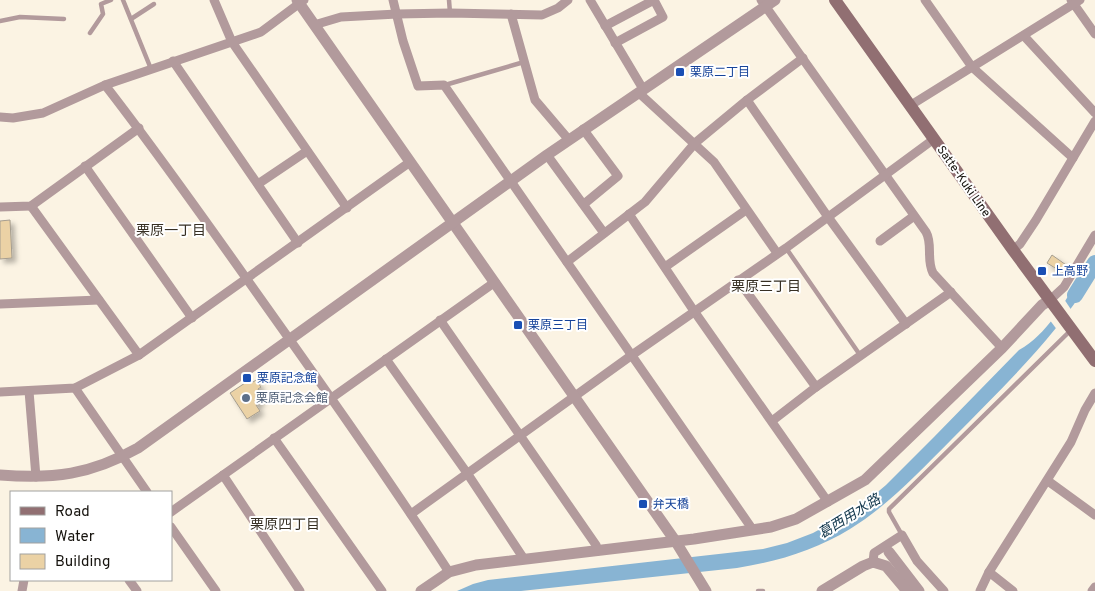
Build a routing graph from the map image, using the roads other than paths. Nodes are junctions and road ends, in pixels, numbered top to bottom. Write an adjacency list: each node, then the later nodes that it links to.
1 (111, 0): 22 (lane)
2 (123, 0): 18 (lane)
3 (214, 0): 25 (street)
4 (393, 0): 15 (street)
5 (449, 0): 14 (lane)
6 (568, 0): 16 (street)
7 (590, 0): 21 (street)
8 (836, 0): 36 (main road, Satte-Kuki Line)
9 (300, 1): 20 (street); 25 (street)
10 (928, 1): 30 (street)
11 (1075, 1): 23 (street); 24 (street)
12 (767, 2): 27 (street); 34 (street)
13 (154, 4): 18 (lane)
14 (450, 12): 15 (street); 16 (street)
15 (397, 14): 20 (street); 33 (street)
16 (511, 14): 29 (street)
17 (64, 19): 19 (lane)
18 (130, 19): 31 (lane)
19 (0, 20)
20 (314, 26): 48 (street)
21 (605, 26): 26 (street); 26 (street)
22 (90, 33)
23 (1095, 34)
24 (1024, 36): 30 (street); 37 (street)
25 (232, 42): 28 (street); 45 (street)
26 (616, 43): 34 (street)
27 (802, 58): 35 (street); 50 (street)
28 (173, 61): 31 (street); 52 (street)
29 (525, 62): 33 (lane); 43 (street)
30 (972, 67): 36 (street); 47 (street)
31 (151, 69): 32 (street)
32 (105, 85): 38 (street); 40 (street)
33 (444, 85): 51 (street)
34 (641, 91): 41 (street); 44 (street)
35 (747, 100): 44 (street); 60 (street)
36 (911, 105): 42 (main road, Satte-Kuki Line)
37 (1095, 113)
38 (0, 117)
39 (1095, 121): 47 (street)
40 (139, 128): 49 (street); 71 (street)
41 (583, 129): 43 (street); 53 (street)
42 (934, 139): 50 (street); 67 (main road, Satte-Kuki Line)
43 (569, 140): 46 (street)
44 (695, 143): 57 (street); 58 (street)
45 (308, 151): 52 (street); 56 (street)
46 (547, 154): 51 (street); 53 (street)
47 (1073, 158): 67 (street)
48 (410, 162): 56 (street); 61 (street)
49 (85, 166): 54 (street); 79 (street)
50 (886, 175): 59 (street); 60 (street)
51 (510, 181): 61 (street); 69 (street)
52 (258, 184): 65 (street)
53 (584, 204): 62 (street)
54 (30, 206): 55 (street); 75 (street)
55 (0, 207)
56 (347, 208): 65 (street)
57 (746, 210): 68 (street); 70 (street)
58 (629, 214): 62 (street); 70 (street)
59 (914, 216): 64 (street); 74 (street)
60 (828, 217): 66 (street); 81 (street)
61 (453, 223): 73 (street); 83 (street)
62 (604, 234): 69 (street)
63 (1095, 236): 76 (street)
64 (880, 241)
65 (298, 243): 71 (street)
66 (786, 248): 68 (street); 87 (lane)
67 (1013, 250): 76 (main road, Satte-Kuki Line)
68 (777, 253): 72 (street)
69 (567, 262): 86 (street)
70 (665, 267): 78 (street)
71 (247, 279): 79 (street); 83 (street)
72 (738, 280): 78 (street); 90 (street)
73 (495, 282): 80 (street); 95 (street)
74 (950, 292): 81 (street); 84 (street)
75 (99, 300): 77 (street); 85 (street)
76 (1052, 303): 82 (main road, Satte-Kuki Line); 84 (street)
77 (0, 304)
78 (694, 311): 86 (street); 97 (street)
79 (192, 318): 85 (street)
80 (440, 320): 88 (street); 98 (street)
81 (906, 324): 87 (street)
82 (1070, 327): 89 (main road, Satte-Kuki Line); 113 (lane)
83 (290, 340): 96 (street); 100 (street)
84 (1002, 348): 107 (street)
85 (139, 355): 91 (street)
86 (632, 355): 95 (street); 112 (street)
87 (861, 356): 90 (street)
88 (386, 359): 96 (street); 101 (street)
89 (1095, 361)
90 (816, 387): 97 (street)
91 (74, 388): 92 (street); 100 (street)
92 (29, 391): 93 (street); 104 (street)
93 (0, 392)
94 (1095, 393): 105 (street)
95 (574, 397): 98 (street); 114 (street)
96 (332, 399): 99 (street); 109 (street)
97 (772, 421): 107 (street)
98 (521, 435): 101 (street); 115 (street)
99 (274, 438): 103 (street); 125 (street)
100 (123, 457): 104 (street); 106 (street)
101 (467, 473): 109 (street); 117 (street)
102 (0, 475): 104 (street)
103 (223, 475): 108 (street); 124 (street)
104 (36, 477)
105 (1048, 481): 110 (street); 120 (street)
106 (146, 491)
107 (828, 502): 112 (street)
108 (172, 511)
109 (411, 514): 119 (street)
110 (1095, 514)
111 (172, 528): 123 (street)
112 (753, 530): 114 (street)
113 (902, 535): 118 (street); 132 (street)
114 (676, 542): 115 (street); 121 (street)
115 (598, 551): 117 (street)
116 (889, 552): 131 (street)
117 (524, 559): 119 (street)
118 (873, 562): 129 (street); 130 (street)
119 (449, 572): 126 (street)
120 (989, 572): 133 (street); 134 (street)
121 (701, 587)
122 (1095, 588): 135 (street)
123 (216, 591)
124 (300, 591)
125 (382, 591)
126 (421, 591)
127 (758, 591): 128 (lane)
128 (763, 591)
129 (822, 591)
130 (907, 591)
131 (919, 591)
132 (944, 591)
133 (980, 591)
134 (1013, 591)
135 (1092, 591)

